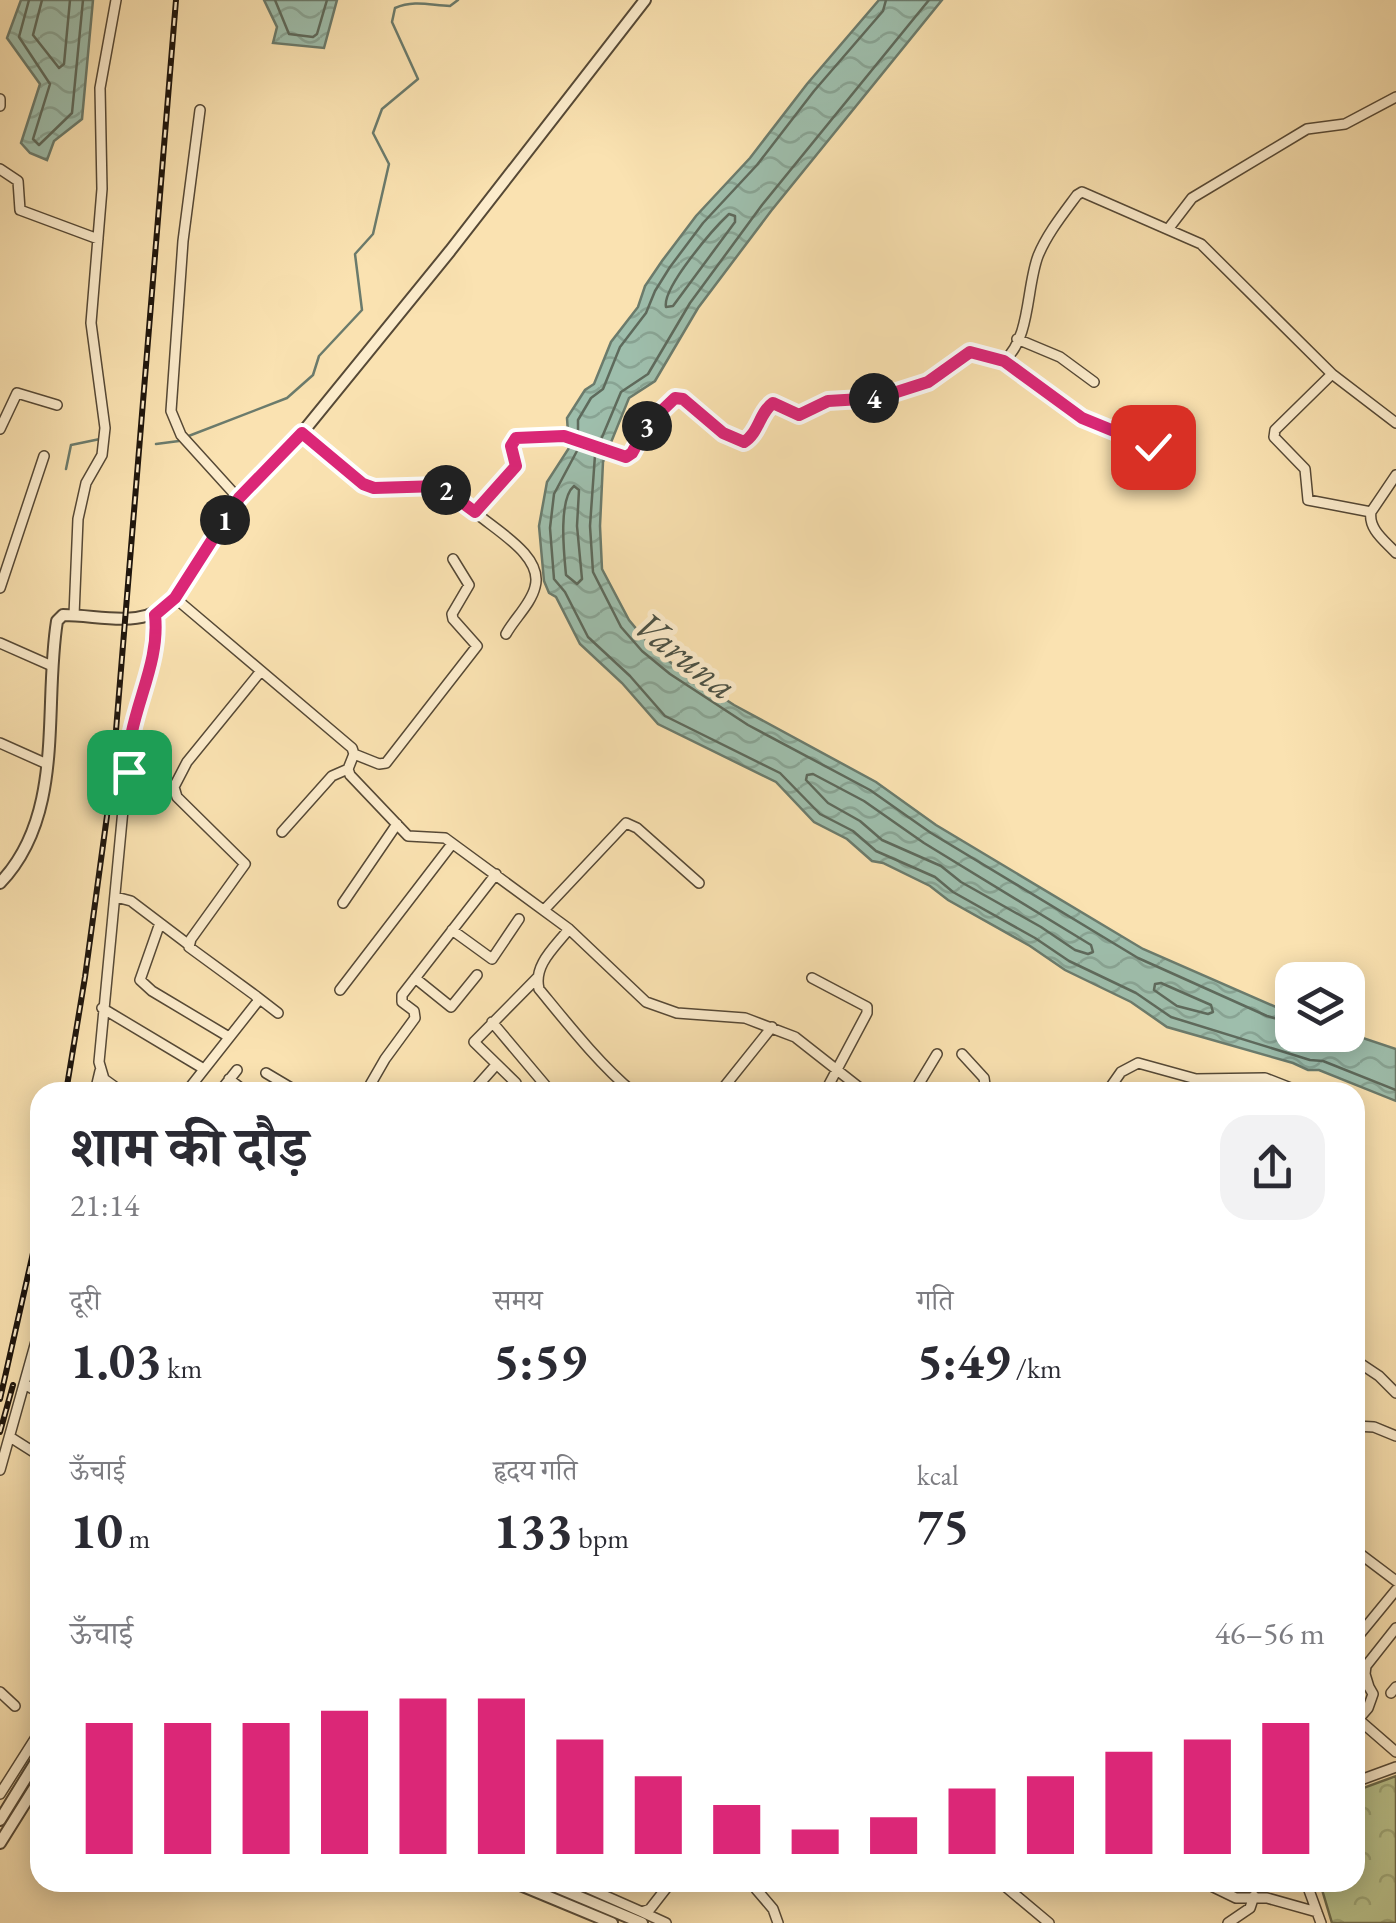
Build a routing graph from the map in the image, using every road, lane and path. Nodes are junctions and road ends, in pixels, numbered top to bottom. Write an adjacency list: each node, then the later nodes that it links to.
1 (116, 0): 7 (street)
2 (645, 0): 15 (street)
3 (1396, 97): 6 (street)
4 (200, 110): 19 (street)
5 (0, 169): 7 (street)
6 (1169, 228): 8 (street); 10 (street)
7 (98, 239): 26 (street)
8 (1017, 339): 9 (street); 11 (street)
9 (1004, 361): 16 (street); 20 (street)
10 (1332, 374): 13 (street); 21 (street)
11 (1094, 382)
12 (57, 405): 14 (street)
13 (1396, 423)
14 (0, 429)
15 (302, 433): 19 (street); 20 (street)
16 (1153, 447)
17 (44, 456): 24 (street)
18 (1396, 475): 21 (street)
19 (239, 498): 25 (street)
20 (475, 512): 28 (street)
21 (1370, 512): 22 (street)
22 (1396, 554)
23 (453, 560): 33 (street)
24 (0, 588)
25 (175, 598): 27 (street); 31 (street)
26 (74, 615): 27 (street); 30 (street)
27 (155, 615): 36 (street)
28 (506, 634)
29 (0, 643): 30 (street)
30 (52, 666): 34 (street)
31 (261, 671): 33 (street); 37 (street)
32 (0, 743): 34 (street)
33 (354, 754): 35 (street)
34 (47, 764): 42 (street)
35 (348, 769): 38 (street); 39 (street)
36 (129, 772): 37 (street); 44 (street)
37 (174, 787): 51 (street)
38 (396, 824): 40 (street); 45 (street)
39 (282, 832)
40 (452, 844): 41 (street); 56 (street)
41 (496, 874): 46 (street); 50 (street)
42 (0, 884)
43 (699, 884): 46 (street)
44 (116, 897): 48 (street); 58 (street)
45 (343, 902)
46 (544, 910): 49 (street)
47 (519, 919): 50 (street)
48 (160, 923): 51 (street); 62 (street)
49 (569, 928): 54 (street); 61 (street)
50 (452, 930): 53 (street)
51 (189, 944): 57 (street)
52 (477, 975): 53 (street)
53 (414, 978): 74 (street)
54 (536, 978): 60 (street); 78 (street)
55 (812, 978): 68 (street)
56 (340, 990)
57 (256, 996): 59 (street); 62 (street)
58 (102, 1008): 66 (street); 67 (street)
59 (278, 1013)
60 (492, 1022): 65 (street); 77 (street)
61 (772, 1027): 68 (street); 79 (street)
62 (229, 1037): 67 (street)
63 (937, 1054): 82 (street)
64 (962, 1054): 83 (street)
65 (496, 1065): 75 (street); 76 (street)
66 (100, 1069): 70 (street); 71 (street)
67 (204, 1069): 72 (street)
68 (838, 1070): 80 (street); 81 (street)
69 (266, 1073): 73 (street)
70 (97, 1082)
71 (108, 1082)
72 (194, 1082)
73 (281, 1082)
74 (372, 1082)
75 (481, 1082)
76 (515, 1082)
77 (543, 1082)
78 (620, 1082)
79 (728, 1082)
80 (831, 1082)
81 (853, 1082)
82 (920, 1082)
83 (985, 1082)
84 (1114, 1082): 85 (street)
85 (1275, 1082)
86 (1365, 1367): 90 (street)
87 (30, 1368): 88 (street)
88 (26, 1385): 89 (street); 93 (street)
89 (30, 1387)
90 (1396, 1393)
91 (1365, 1426): 92 (street)
92 (1396, 1436)
93 (10, 1437): 94 (street); 95 (street)
94 (30, 1450)
95 (0, 1470)
96 (1365, 1558): 97 (street)
97 (1396, 1581)
98 (1396, 1590): 99 (street)
99 (1365, 1628)
100 (1396, 1628): 102 (street)
101 (1365, 1683): 102 (street)
102 (1369, 1687): 105 (street)
103 (0, 1692): 104 (street)
104 (15, 1706)
105 (1365, 1709)
106 (1365, 1727): 108 (street)
107 (30, 1747): 112 (street)
108 (1396, 1752)
109 (1396, 1767): 111 (street)
110 (30, 1771): 114 (street)
111 (1365, 1778)
112 (0, 1794)
113 (30, 1794): 115 (street)
114 (0, 1820)
115 (0, 1843)
116 (537, 1892): 127 (street)
117 (572, 1892): 125 (street)
118 (593, 1892): 125 (street)
119 (663, 1892): 125 (street)
120 (761, 1892): 129 (street)
121 (1012, 1892): 130 (street)
122 (1224, 1892): 124 (street)
123 (1310, 1892): 126 (street)
124 (1254, 1896): 126 (street); 131 (street)
125 (642, 1917): 128 (street)
126 (1319, 1918)
127 (612, 1923)
128 (666, 1923)
129 (778, 1923)
130 (1049, 1923)
131 (1228, 1923)

